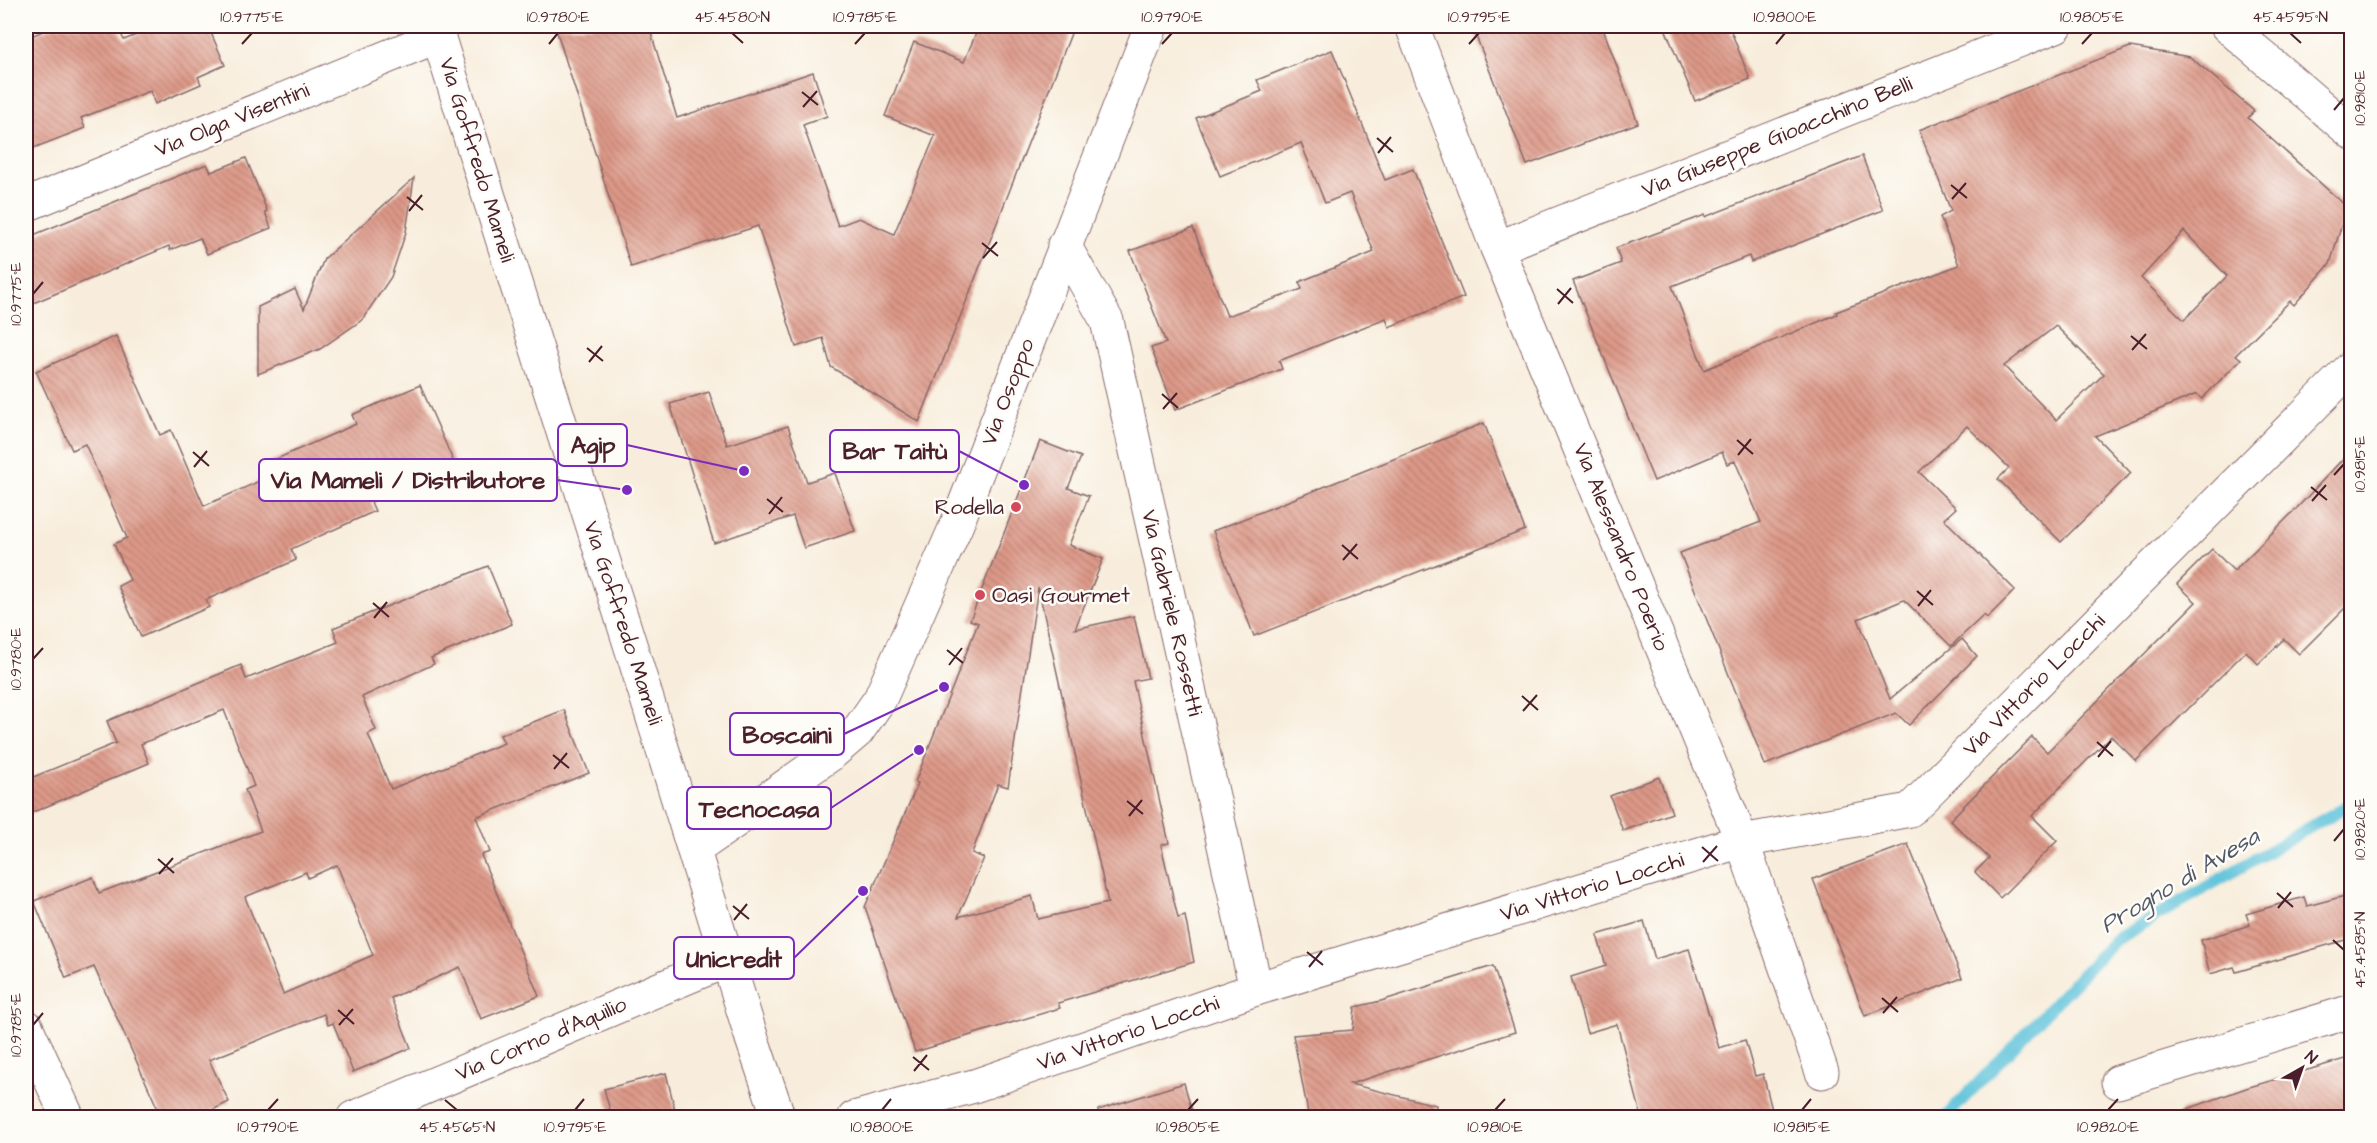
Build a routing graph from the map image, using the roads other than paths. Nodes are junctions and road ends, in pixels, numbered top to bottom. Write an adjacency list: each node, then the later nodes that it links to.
1 (1150, 26): 8 (street, Via Osoppo)
2 (1412, 26): 9 (street, Via Alessandro Poerio)
3 (2056, 26): 9 (street, Via Giuseppe Gioacchino Belli)
4 (2227, 26): 6 (street)
5 (437, 31): 7 (street, Via Olga Visentini); 12 (street, Via Goffredo Mameli)
6 (2352, 133)
7 (26, 205)
8 (1064, 245): 12 (street, Via Osoppo); 14 (street, Via Gabriele Rossetti)
9 (1497, 248): 11 (street, Via Alessandro Poerio)
10 (2352, 367): 11 (street, Via Vittorio Locchi)
11 (1742, 841): 14 (street, Via Vittorio Locchi); 17 (street, Via Alessandro Poerio)
12 (694, 850): 13 (street, Via Goffredo Mameli)
13 (728, 960): 20 (street, Via Corno d'Aquilio); 21 (street, Via Goffredo Mameli)
14 (1256, 989): 22 (street, Via Vittorio Locchi)
15 (2352, 1011): 18 (street)
16 (26, 1026): 19 (street)
17 (1822, 1071)
18 (2118, 1082)
19 (68, 1118)
20 (353, 1118)
21 (779, 1118)
22 (854, 1118)

